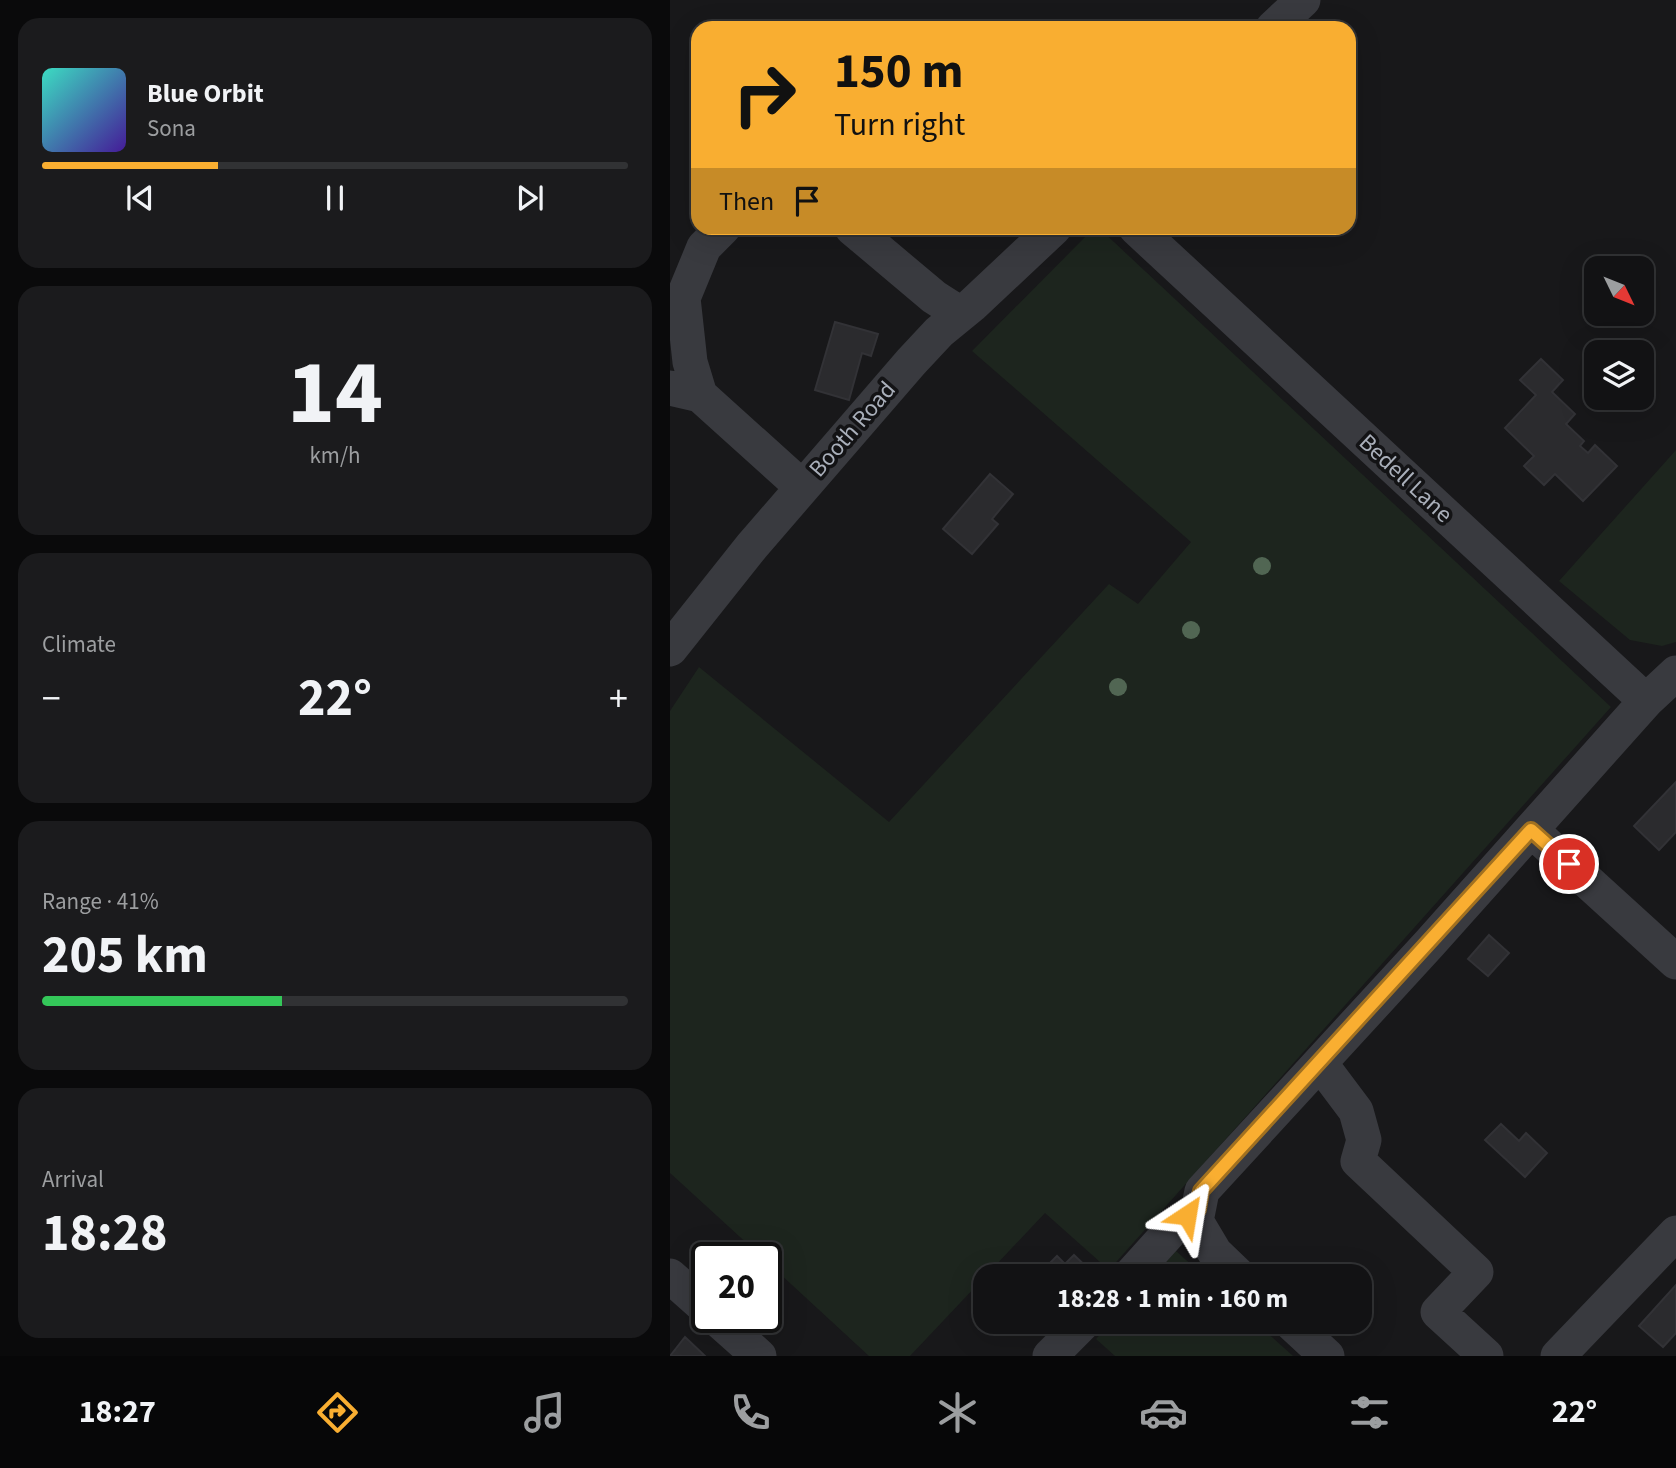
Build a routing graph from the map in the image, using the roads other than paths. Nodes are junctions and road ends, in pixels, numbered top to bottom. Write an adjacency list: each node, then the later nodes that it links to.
1 (1303, 0): 2 (street)
2 (1280, 21)
3 (716, 235): 8 (street)
4 (860, 235): 7 (street)
5 (1046, 235): 7 (street, Booth Road)
6 (1144, 235): 12 (street, Bedell Lane)
7 (959, 313): 9 (street, Booth Road)
8 (685, 391): 9 (street)
9 (802, 487): 10 (street, Booth Road)
10 (670, 649)
11 (1676, 673): 12 (street)
12 (1646, 701): 13 (street)
13 (1531, 830): 14 (street); 15 (street)
14 (1676, 962)
15 (1320, 1063): 16 (street); 28 (street)
16 (1198, 1209): 18 (street); 19 (street)
17 (1676, 1233): 29 (street)
18 (1141, 1264)
19 (1226, 1264)
20 (670, 1276): 21 (street)
21 (691, 1295)
22 (733, 1333): 25 (street)
23 (1072, 1334): 26 (street)
24 (1303, 1334): 27 (street)
25 (759, 1356)
26 (1050, 1356)
27 (1327, 1356)
28 (1486, 1356)
29 (1558, 1356)

